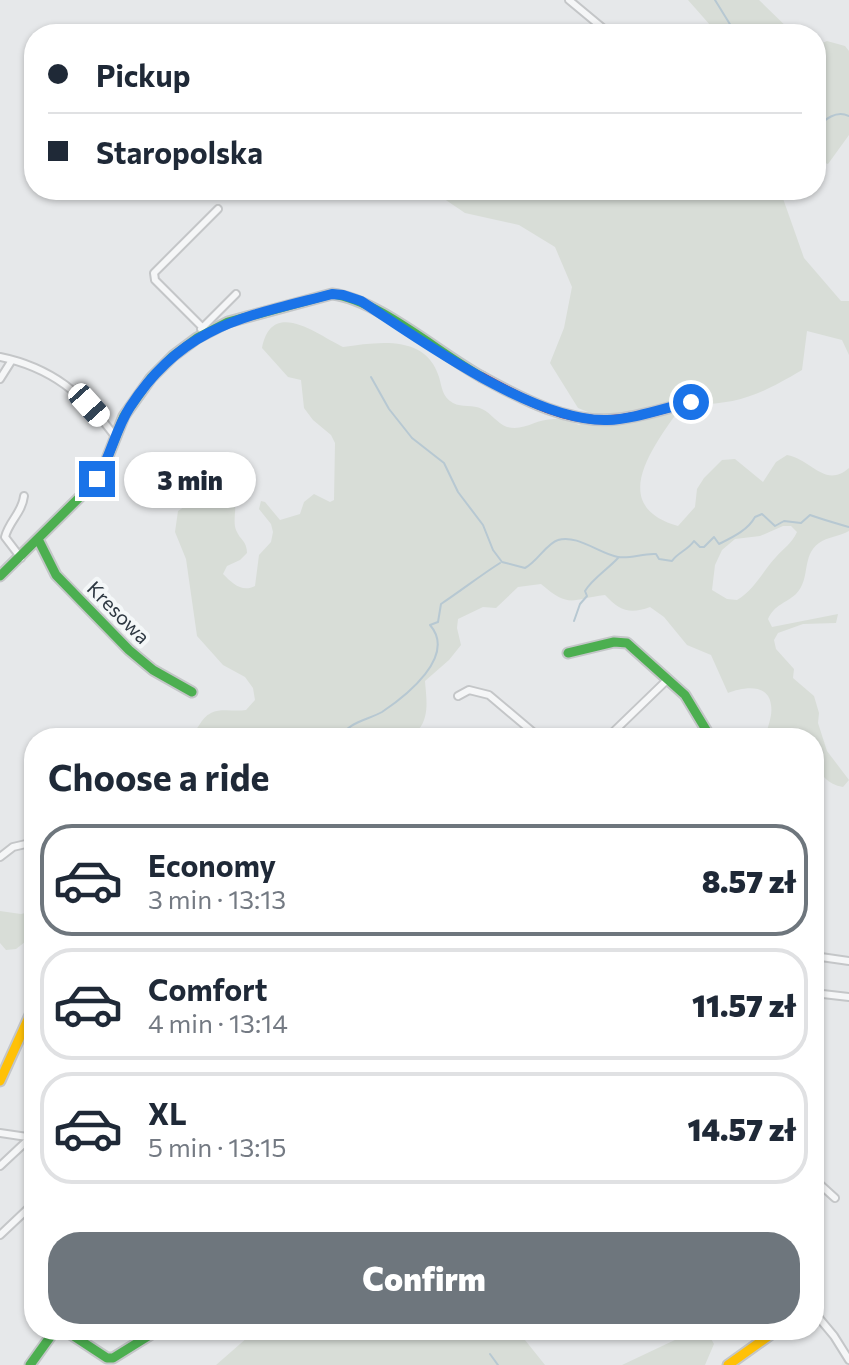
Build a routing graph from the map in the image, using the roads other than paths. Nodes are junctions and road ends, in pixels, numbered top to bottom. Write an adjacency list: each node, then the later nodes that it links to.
1 (569, 0): 2 (street)
2 (598, 24)
3 (218, 209): 5 (street)
4 (236, 294): 5 (street)
5 (200, 332): 9 (street); 10 (street)
6 (0, 357): 7 (street)
7 (12, 360): 8 (street); 10 (street)
8 (0, 379)
9 (691, 402)
10 (114, 439): 12 (street)
11 (24, 496): 13 (street)
12 (39, 541): 13 (street); 17 (street, Kresowa)
13 (21, 558): 14 (street)
14 (0, 576)
15 (568, 653): 16 (street)
16 (667, 680): 20 (street); 21 (street)
17 (192, 692)
18 (458, 696): 19 (street)
19 (528, 728)
20 (617, 728)
21 (705, 728)
22 (24, 844): 23 (street)
23 (0, 857)
24 (824, 957): 25 (street)
25 (849, 961)
26 (824, 994): 27 (street)
27 (849, 997)
28 (24, 1028): 29 (street)
29 (0, 1081)
30 (0, 1133): 31 (street)
31 (24, 1137)
32 (24, 1145): 33 (street)
33 (0, 1166)
34 (824, 1188): 35 (street)
35 (835, 1198)
36 (24, 1212): 37 (street)
37 (0, 1235)
38 (824, 1324): 43 (street)
39 (48, 1340): 44 (street)
40 (80, 1340): 41 (street)
41 (142, 1340)
42 (763, 1340): 45 (street)
43 (849, 1360)
44 (30, 1365)
45 (728, 1365)

